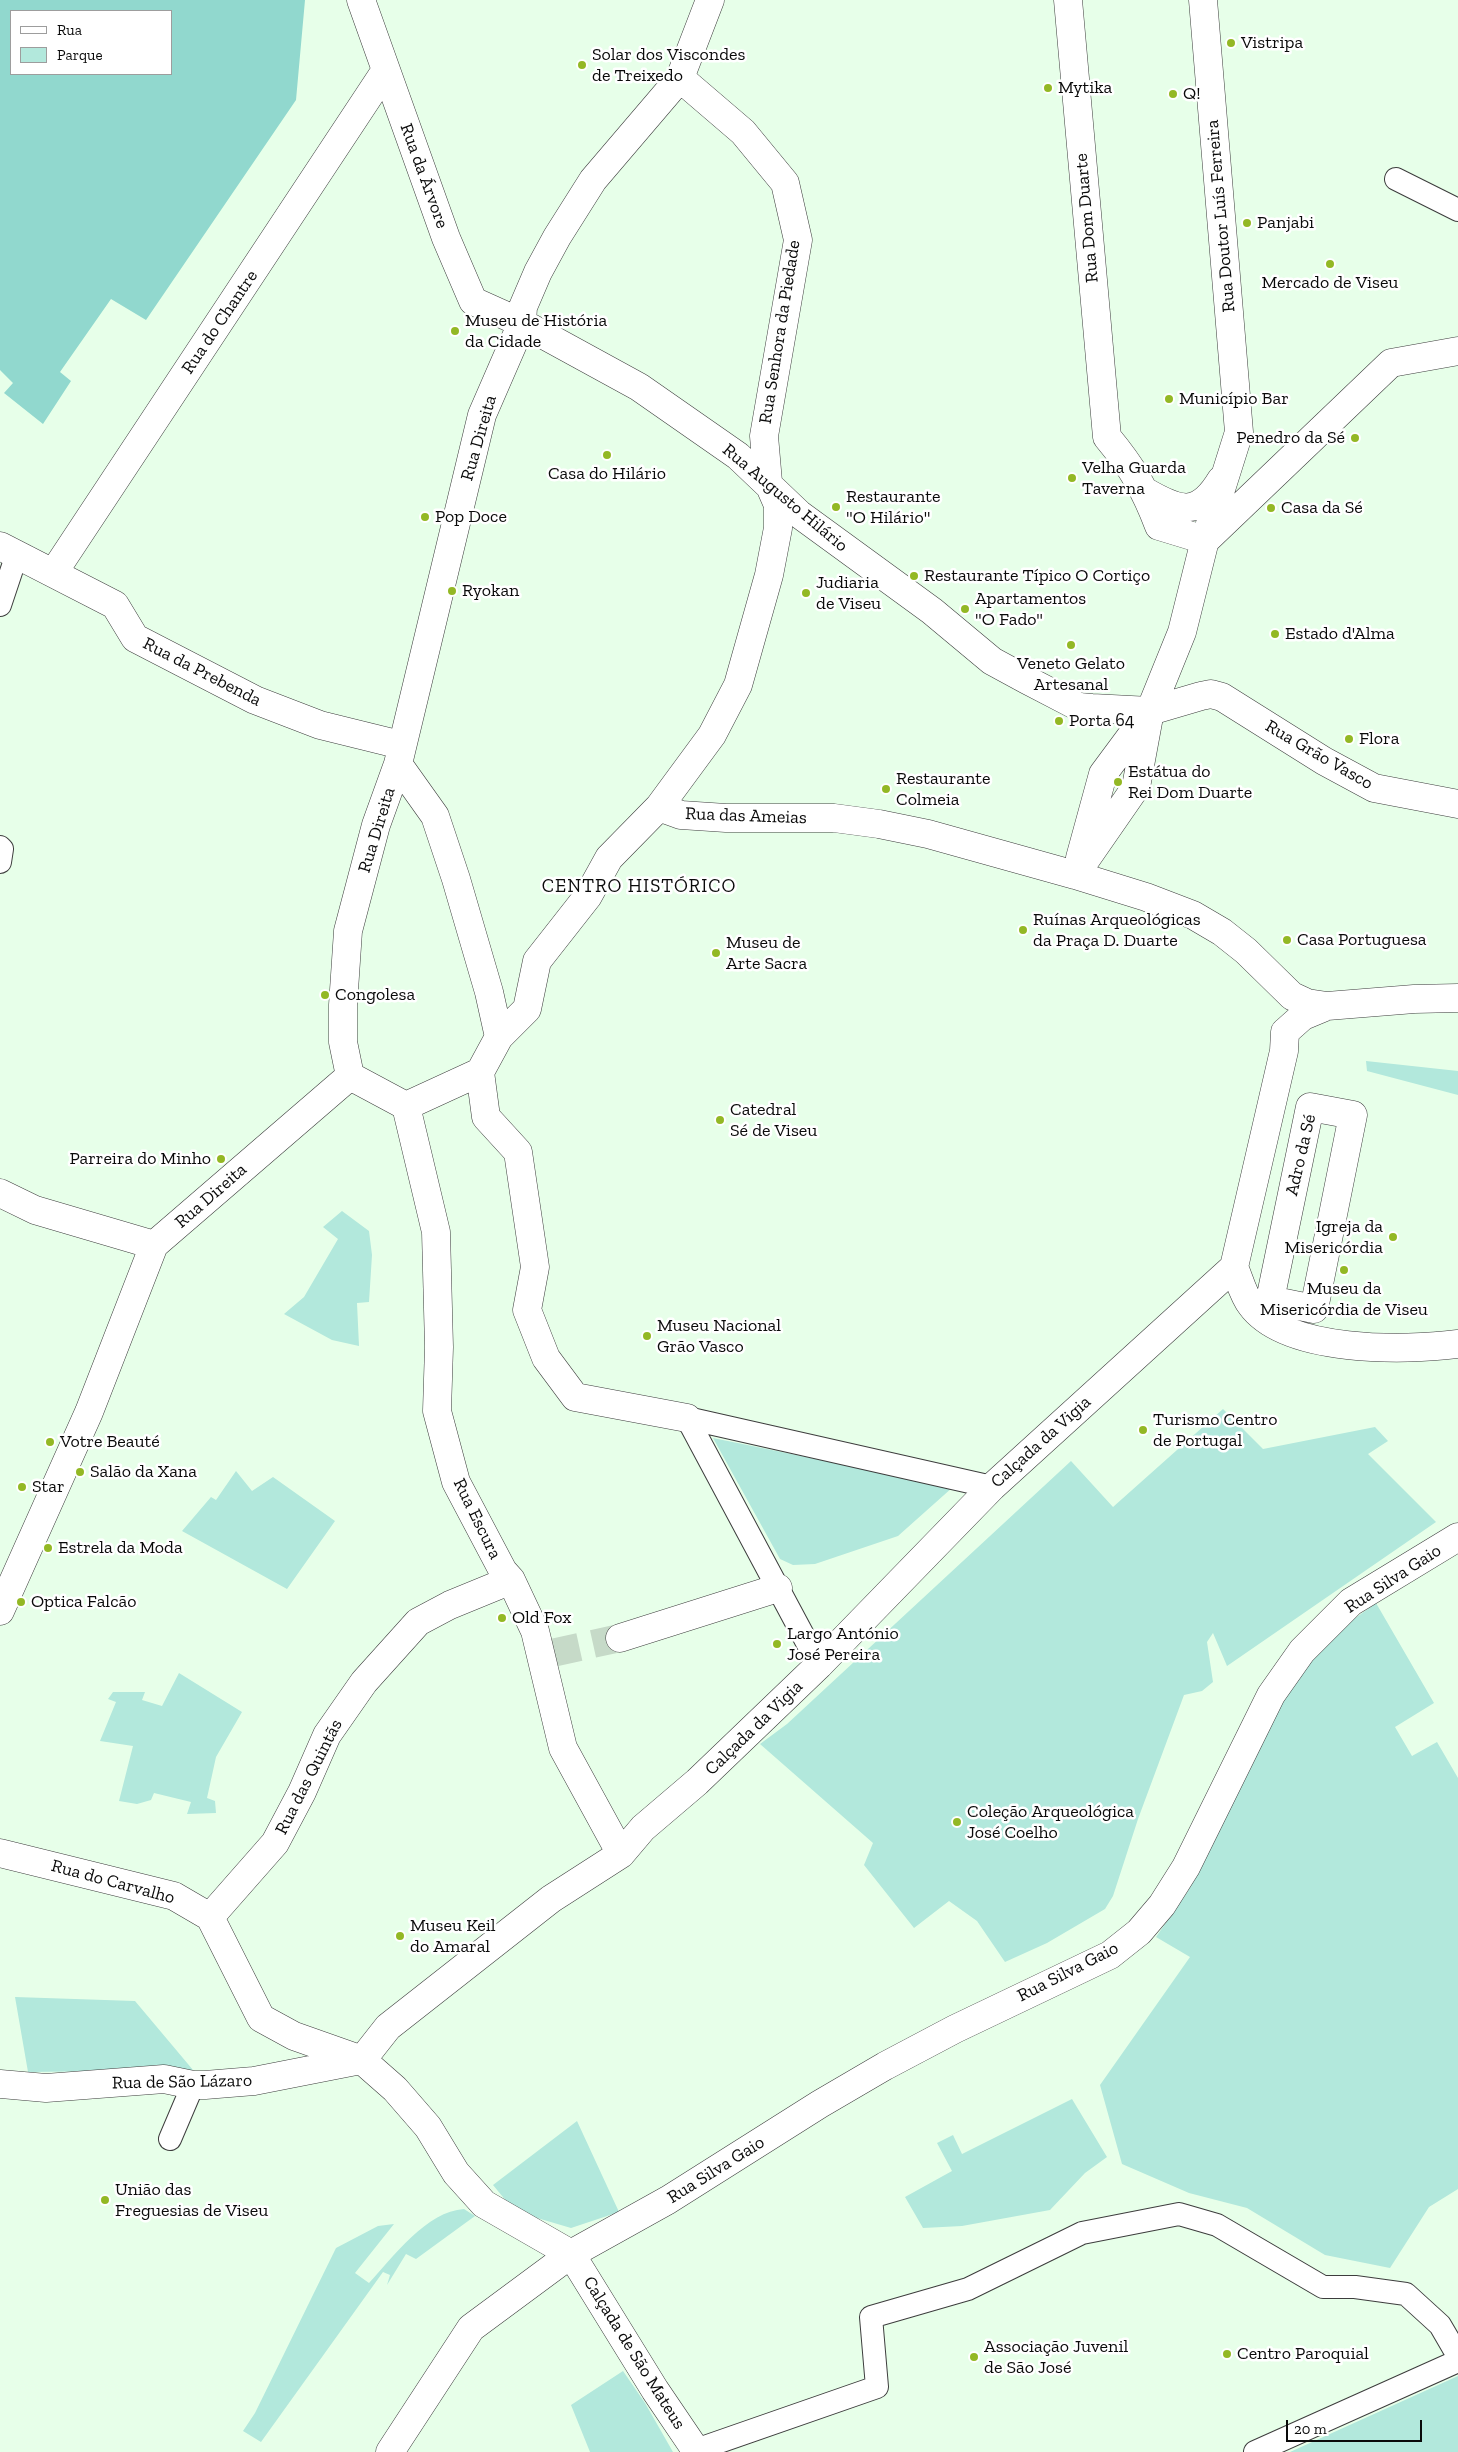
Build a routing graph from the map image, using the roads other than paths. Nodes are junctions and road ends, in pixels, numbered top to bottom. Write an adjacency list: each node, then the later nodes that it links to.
1 (361, 0): 5 (street, Rua da Árvore)
2 (710, 0): 6 (street, Rua Direita)
3 (1068, 0): 13 (street, Rua Dom Duarte)
4 (1203, 0): 11 (street, Rua Doutor Luís Ferreira)
5 (386, 70): 9 (street, Rua da Árvore); 16 (street, Rua do Chantre)
6 (680, 78): 9 (street, Rua Direita); 12 (street, Rua Senhora da Piedade)
7 (1396, 179): 8 (lane)
8 (1458, 210)
9 (522, 323): 12 (street, Rua Augusto Hilário); 19 (street, Rua Direita)
10 (1458, 351): 14 (street)
11 (1227, 470): 13 (street); 14 (street)
12 (768, 482): 18 (street, Rua Augusto Hilário); 21 (street)
13 (1146, 492): 14 (street)
14 (1205, 540): 18 (street)
15 (8, 550): 16 (street, Rua da Prebenda); 17 (lane)
16 (54, 572): 19 (street, Rua da Prebenda)
17 (0, 605)
18 (1150, 711): 20 (street, Rua Grão Vasco); 24 (street)
19 (400, 754): 28 (street); 31 (street, Rua Direita)
20 (1458, 804)
21 (659, 807): 24 (street, Rua das Ameias); 28 (street, Rua das Ameias)
22 (0, 847): 23 (lane)
23 (0, 862)
24 (1075, 875): 25 (street, Rua das Ameias)
25 (1262, 968): 27 (street); 29 (street)
26 (1458, 998): 27 (street)
27 (1326, 1006): 29 (street)
28 (499, 1037): 30 (street, Rua das Ameias)
29 (1284, 1042): 36 (street)
30 (480, 1072): 32 (street); 38 (street)
31 (350, 1076): 32 (street); 35 (street, Rua Direita)
32 (406, 1106): 41 (street, Rua Escura)
33 (1353, 1115): 33 (street, Adro da Sé)
34 (0, 1193): 35 (street)
35 (154, 1245): 43 (street, Rua Direita)
36 (1234, 1266): 37 (street); 39 (street, Calçada da Vigia)
37 (1458, 1344)
38 (687, 1418): 39 (lane); 42 (lane)
39 (992, 1486): 45 (street, Calçada da Vigia)
40 (1458, 1538): 53 (street, Rua Silva Gaio)
41 (510, 1580): 47 (street, Rua Escura); 48 (street, Rua das Quintãs)
42 (778, 1588): 44 (street); 45 (lane)
43 (0, 1611)
44 (620, 1638)
45 (819, 1665): 47 (street, Calçada da Vigia)
46 (0, 1852): 48 (street, Rua do Carvalho)
47 (621, 1854): 49 (street, Calçada da Vigia)
48 (210, 1917): 49 (street)
49 (362, 2060): 51 (street, Rua de São Lázaro); 53 (street)
50 (0, 2084): 51 (street, Rua de São Lázaro)
51 (193, 2085): 52 (lane)
52 (170, 2139)
53 (571, 2254): 56 (street, Calçada de São Mateus); 57 (street, Rua Silva Gaio)
54 (1458, 2356): 56 (lane)
55 (1458, 2361): 58 (lane)
56 (697, 2451)
57 (390, 2452)
58 (1255, 2452)

